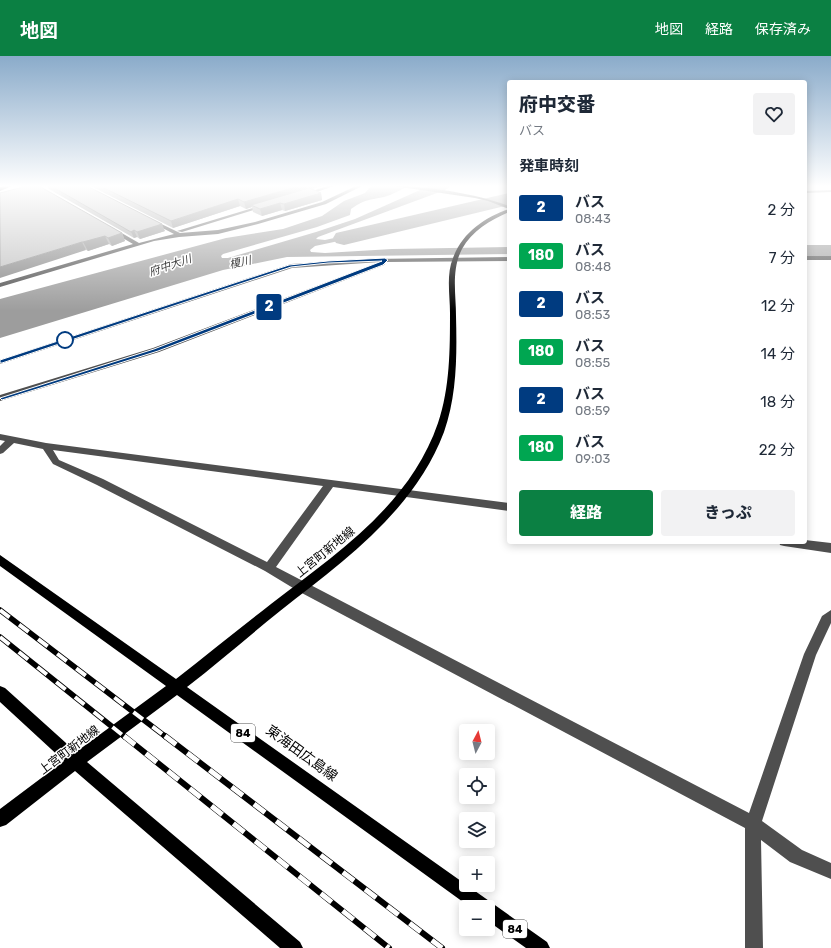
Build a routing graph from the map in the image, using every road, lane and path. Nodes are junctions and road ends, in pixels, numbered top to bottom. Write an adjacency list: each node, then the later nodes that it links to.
1 (109, 228): 7 (street)
2 (165, 228): 6 (street)
3 (197, 228): 6 (street)
4 (236, 228): 6 (street)
5 (476, 228): 8 (main road)
6 (177, 234): 7 (street)
7 (139, 245): 13 (street)
8 (457, 254): 11 (street); 12 (street); 21 (main road, 上宮町新地線)
9 (807, 258): 10 (street)
10 (831, 258)
11 (507, 259)
12 (385, 260): 14 (street); 15 (street)
13 (0, 285)
14 (0, 362)
15 (0, 398)
16 (0, 437): 17 (street)
17 (12, 440): 18 (street); 19 (street)
18 (46, 446): 20 (street); 26 (street)
19 (0, 451)
20 (331, 483): 21 (street); 26 (street)
21 (404, 494): 22 (street); 27 (main road, 上宮町新地線)
22 (507, 507)
23 (800, 544): 24 (street)
24 (831, 548)
25 (0, 560): 29 (main road, 東海田広島線 / 84)
26 (269, 568): 27 (street)
27 (302, 587): 29 (main road, 上宮町新地線); 33 (street)
28 (831, 616): 33 (street)
29 (177, 686): 31 (main road, 上宮町新地線); 35 (main road, 東海田広島線 / 84)
30 (0, 693): 31 (main road)
31 (75, 761): 32 (main road, 上宮町新地線); 37 (main road)
32 (0, 819)
33 (753, 824): 34 (street); 39 (street)
34 (831, 871)
35 (474, 900)
36 (495, 915): 38 (main road, 84)
37 (294, 948)
38 (541, 948)
39 (754, 948)

